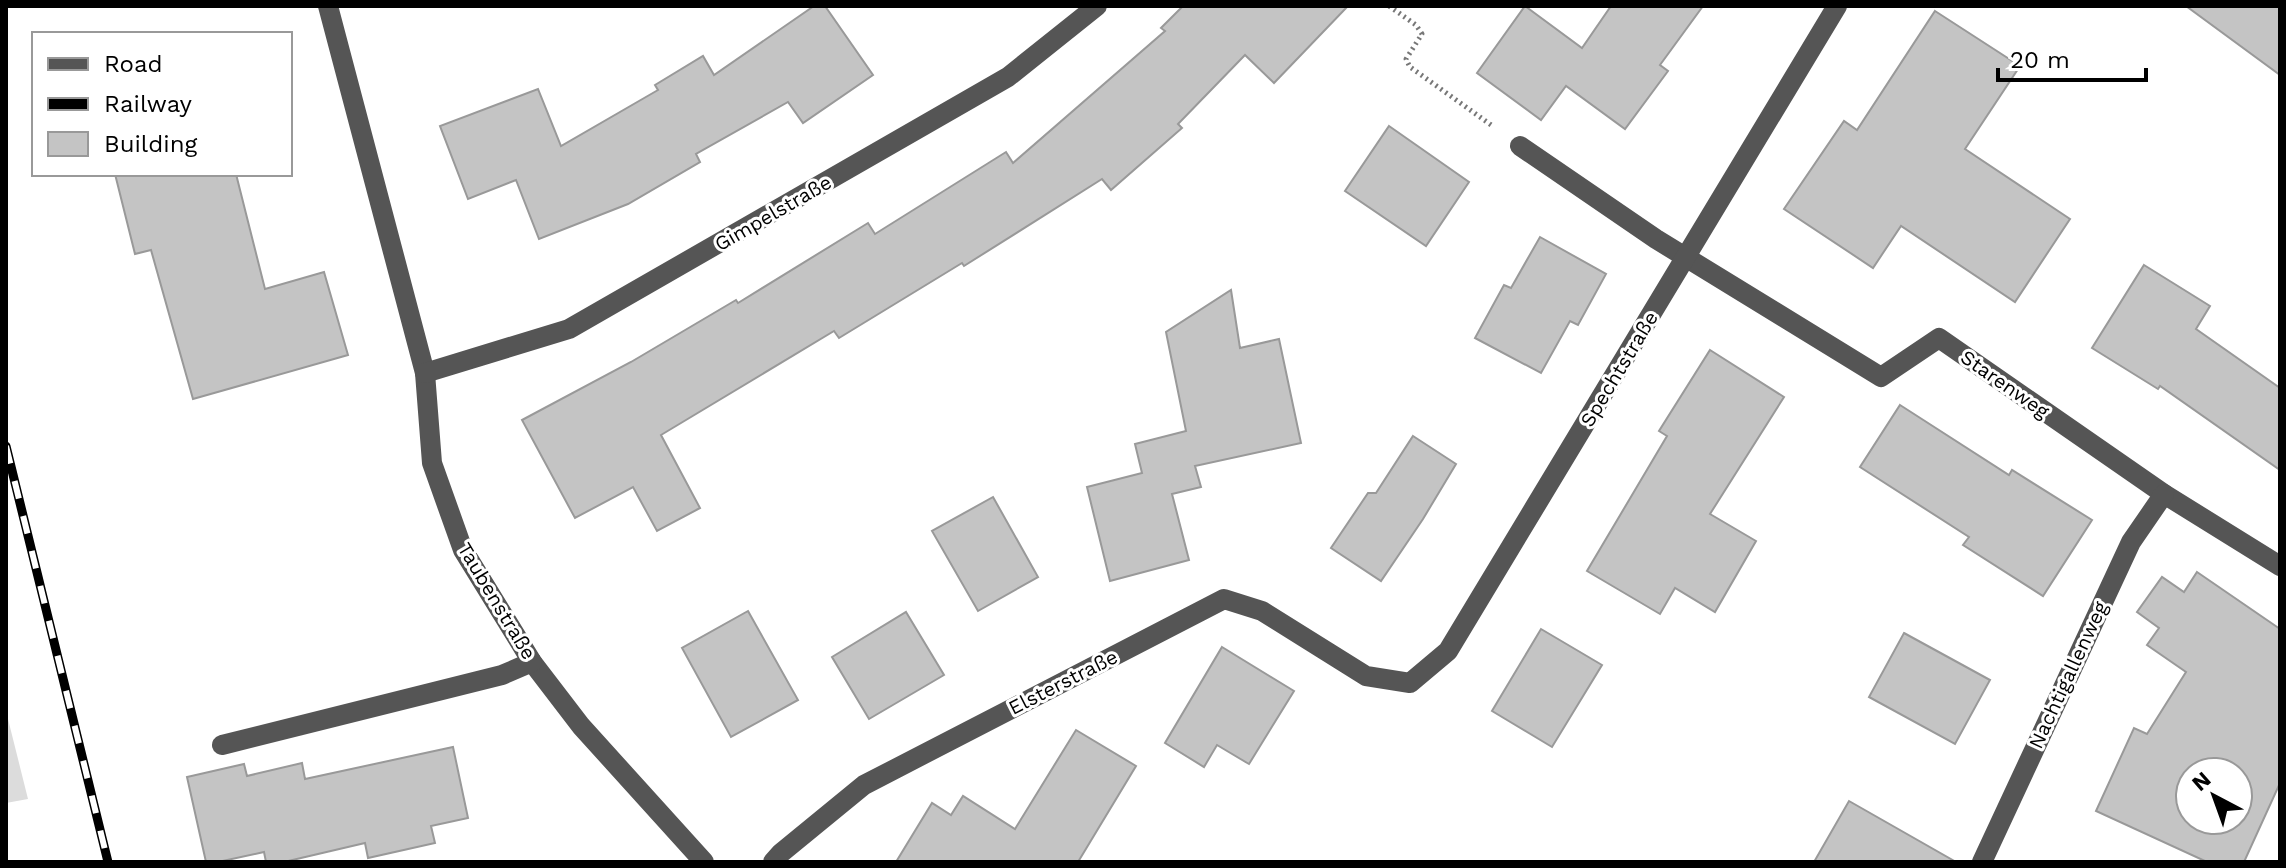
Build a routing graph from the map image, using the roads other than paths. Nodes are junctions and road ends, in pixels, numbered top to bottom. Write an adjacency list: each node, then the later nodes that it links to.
1 (328, 6): 6 (street, Taubenstraße)
2 (1097, 6): 6 (street, Gimpelstraße)
3 (1837, 6): 5 (street, Spechtstraße)
4 (1520, 146): 5 (street)
5 (1686, 258): 7 (street, Starenweg); 10 (street, Spechtstraße)
6 (425, 373): 9 (street, Taubenstraße)
7 (2164, 494): 8 (street, Starenweg); 14 (street, Nachtigallenweg)
8 (2280, 566)
9 (532, 662): 11 (street); 12 (street, Taubenstraße)
10 (1366, 676): 13 (street, Elsterstraße)
11 (222, 745)
12 (704, 862)
13 (773, 862)
14 (1982, 862)

